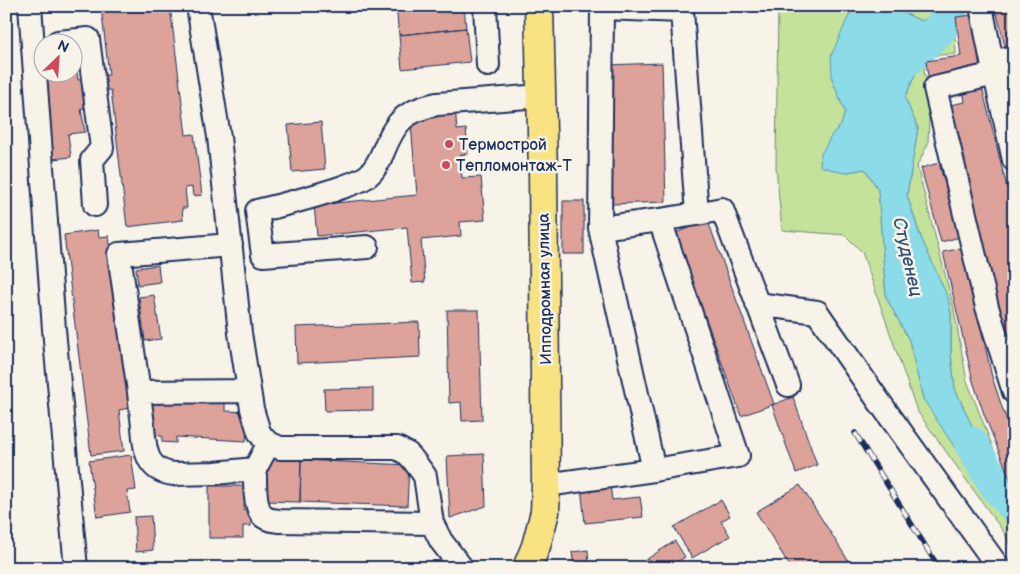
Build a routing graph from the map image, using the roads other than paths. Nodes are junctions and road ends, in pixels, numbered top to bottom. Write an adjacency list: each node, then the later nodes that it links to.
1 (30, 6): 6 (lane)
2 (198, 6): 17 (lane)
3 (485, 6): 9 (lane)
4 (539, 6): 11 (main road, Ипподромная улица)
5 (981, 6): 8 (lane)
6 (35, 32)
7 (82, 40): 13 (lane)
8 (1000, 64): 12 (lane); 23 (lane)
9 (488, 65)
10 (40, 82): 29 (lane)
11 (541, 96): 18 (lane); 27 (main road, Ипподромная улица)
12 (1014, 160)
13 (95, 205)
14 (698, 214): 15 (lane); 16 (lane); 19 (lane)
15 (660, 220): 16 (lane); 26 (lane)
16 (600, 228): 26 (lane)
17 (231, 245): 21 (lane); 22 (lane)
18 (367, 247)
19 (757, 304): 20 (lane); 32 (lane)
20 (788, 385)
21 (249, 391): 22 (lane); 24 (lane)
22 (139, 392): 25 (lane)
23 (1014, 392)
24 (269, 443): 25 (lane); 28 (lane)
25 (255, 470): 28 (lane)
26 (654, 470): 27 (lane)
27 (546, 485): 31 (main road, Ипподромная улица)
28 (432, 523): 30 (lane)
29 (76, 568)
30 (462, 568)
31 (527, 568)
32 (999, 568)

